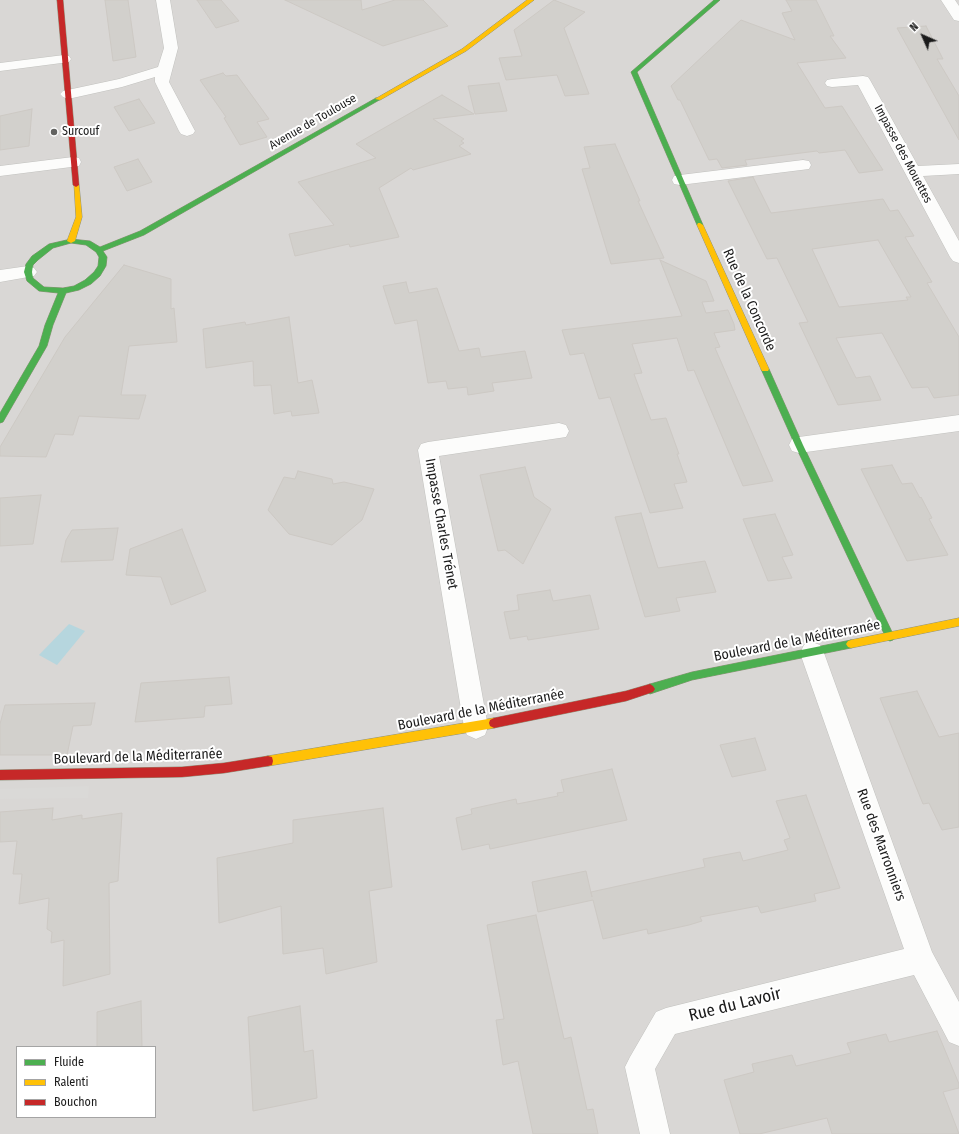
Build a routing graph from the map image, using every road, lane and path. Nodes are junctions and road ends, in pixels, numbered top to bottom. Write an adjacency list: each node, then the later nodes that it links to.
1 (60, 0): 7 (street)
2 (163, 0): 9 (street)
3 (531, 0): 20 (street, Avenue de Toulouse)
4 (717, 0): 18 (street, Rue de la Concorde)
5 (948, 0): 6 (street)
6 (959, 17)
7 (64, 59): 8 (street); 11 (street)
8 (0, 67)
9 (164, 70): 11 (street); 12 (street)
10 (832, 83): 17 (street, Impasse des Mouettes)
11 (68, 94): 13 (street)
12 (187, 131)
13 (73, 162): 16 (street); 19 (street)
14 (803, 165): 18 (street)
15 (959, 169): 17 (street)
16 (0, 171)
17 (912, 172): 21 (street, Impasse des Mouettes)
18 (680, 180): 28 (street, Rue de la Concorde)
19 (71, 241): 20 (street); 22 (street)
20 (99, 250): 24 (street)
21 (959, 257)
22 (28, 272): 23 (street); 24 (street)
23 (0, 276)
24 (63, 291): 25 (street)
25 (0, 420)
26 (959, 423): 28 (street)
27 (559, 431): 32 (street, Impasse Charles Trénet)
28 (800, 445): 30 (street, Rue de la Concorde)
29 (959, 622): 30 (street, Boulevard de la Méditerranée)
30 (890, 637): 31 (street, Boulevard de la Méditerranée)
31 (812, 653): 32 (street, Boulevard de la Méditerranée); 34 (street, Rue des Marronniers)
32 (476, 727): 33 (street, Boulevard de la Méditerranée)
33 (0, 775)
34 (921, 959): 35 (street, Rue des Marronniers); 36 (street, Rue du Lavoir)
35 (959, 1032)
36 (655, 1134)

